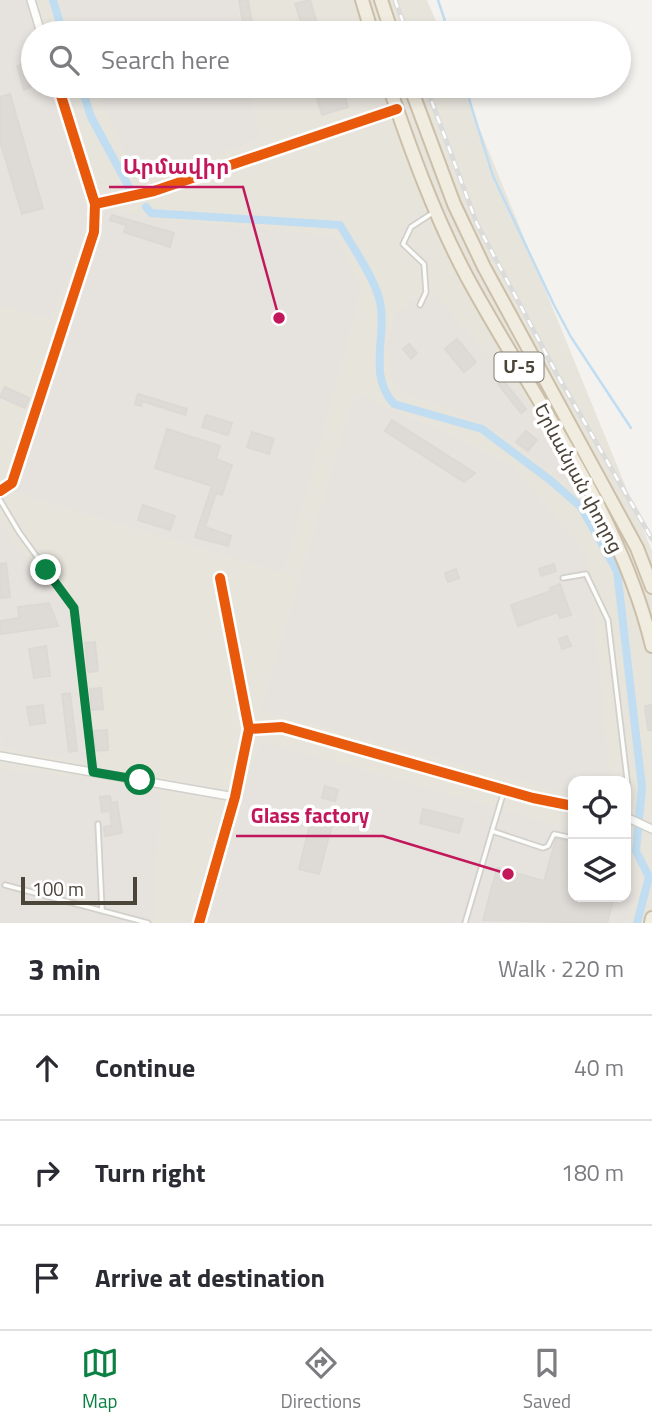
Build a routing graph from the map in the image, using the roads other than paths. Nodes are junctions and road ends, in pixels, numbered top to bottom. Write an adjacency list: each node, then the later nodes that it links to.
1 (31, 0): 4 (street)
2 (362, 0): 5 (highway)
3 (381, 0): 6 (highway)
4 (37, 21)
5 (368, 21)
6 (389, 21)
7 (62, 98): 11 (street)
8 (394, 98): 10 (highway, Երևանյան փողոց / Մ-5)
9 (414, 98): 18 (highway, Երևանյան փողոց / Մ-5)
10 (397, 109): 11 (street); 12 (highway, Երևանյան փողոց / Մ-5)
11 (95, 204): 14 (street)
12 (436, 211): 13 (lane); 19 (highway, Երևանյան փողոց / Մ-5)
13 (420, 306)
14 (0, 491)
15 (0, 500): 22 (lane)
16 (220, 578): 20 (street)
17 (563, 578): 23 (lane)
18 (652, 587)
19 (652, 646)
20 (249, 729): 24 (street); 25 (street)
21 (0, 756): 22 (street)
22 (93, 772): 25 (street)
23 (627, 776)
24 (504, 790): 26 (street); 30 (lane)
25 (235, 797): 35 (street)
26 (568, 805)
27 (631, 818): 29 (street)
28 (99, 824): 33 (lane)
29 (652, 829)
30 (492, 831): 31 (lane); 36 (lane)
31 (568, 837)
32 (5, 885): 33 (lane)
33 (102, 910): 34 (lane)
34 (148, 923)
35 (199, 923)
36 (465, 923)

